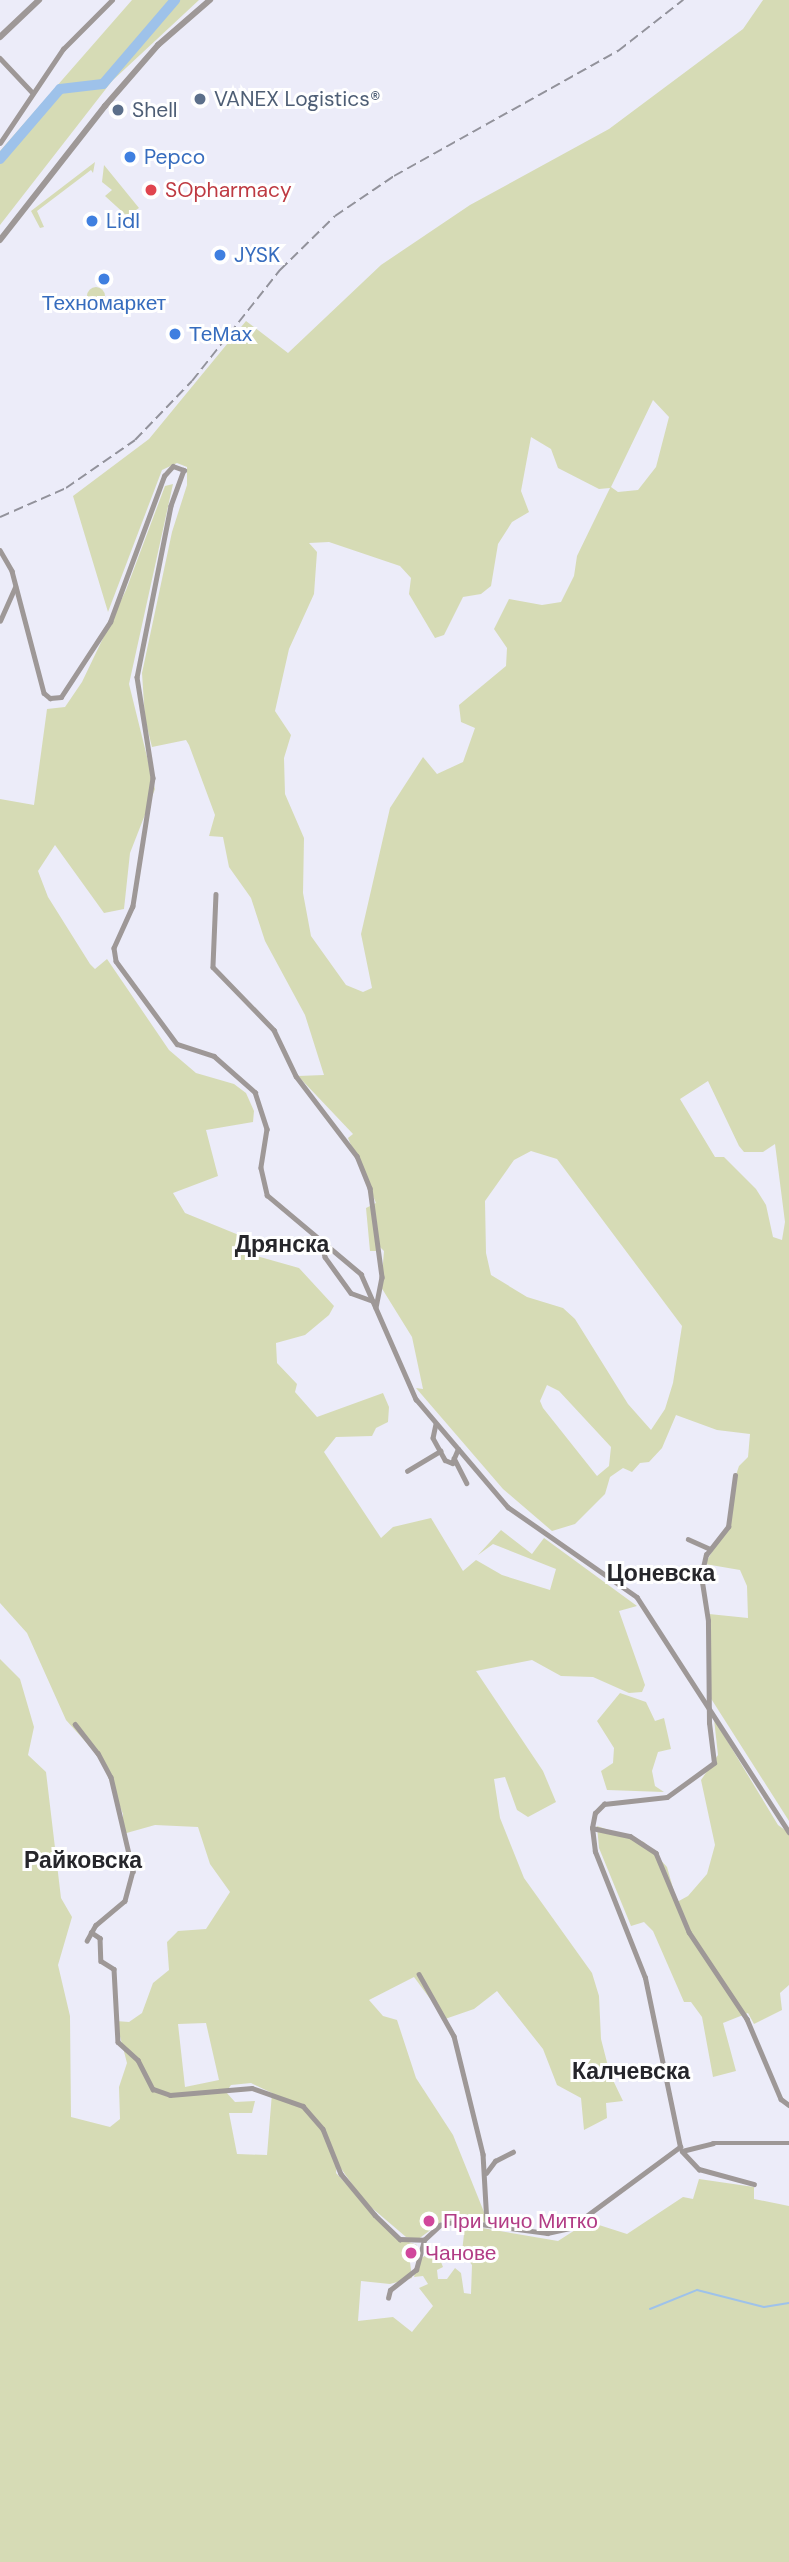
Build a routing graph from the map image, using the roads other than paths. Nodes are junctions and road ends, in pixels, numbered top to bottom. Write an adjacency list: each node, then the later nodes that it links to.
1 (39, 0): 4 (street)
2 (112, 0): 6 (street)
3 (210, 0): 8 (street)
4 (0, 37)
5 (0, 58): 6 (street)
6 (34, 93): 7 (street)
7 (0, 143)
8 (0, 240)
9 (0, 550): 10 (street)
10 (15, 586): 11 (street); 13 (street)
11 (0, 621)
12 (216, 894): 15 (street)
13 (319, 1238): 14 (street); 14 (street)
14 (373, 1301): 15 (street)
15 (376, 1308): 16 (street)
16 (436, 1424): 17 (street); 18 (street)
17 (458, 1449): 19 (street); 25 (street)
18 (440, 1451): 19 (street); 20 (street)
19 (454, 1458): 22 (street)
20 (407, 1471)
21 (735, 1475): 24 (street)
22 (467, 1483)
23 (688, 1538): 24 (street)
24 (710, 1549): 25 (street)
25 (709, 1702): 27 (street); 28 (street)
26 (75, 1724): 29 (street)
27 (592, 1828): 32 (street); 34 (street)
28 (789, 1832)
29 (91, 1932): 30 (street); 39 (street)
30 (87, 1941)
31 (419, 1974): 36 (street)
32 (789, 2105)
33 (789, 2143): 34 (street)
34 (681, 2149): 37 (street); 38 (street)
35 (513, 2152): 36 (street)
36 (485, 2173): 38 (street)
37 (754, 2184)
38 (487, 2224): 39 (street)
39 (424, 2240): 40 (street)
40 (388, 2298)

